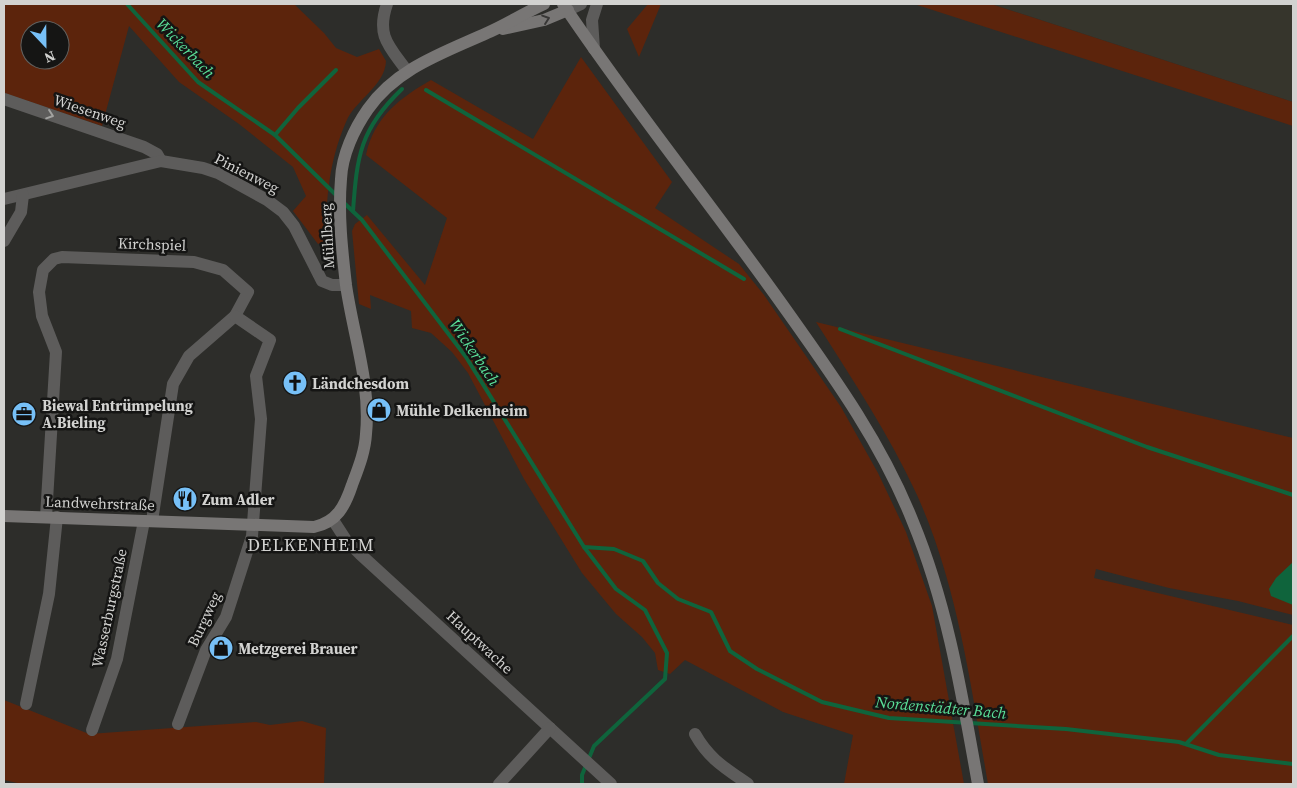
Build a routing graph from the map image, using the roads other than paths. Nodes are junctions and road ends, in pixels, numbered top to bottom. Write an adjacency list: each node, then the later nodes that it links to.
1 (387, 4): 9 (street)
2 (544, 4): 6 (main road, Mühlberg)
3 (581, 4): 5 (street)
4 (597, 4): 8 (street)
5 (566, 7): 7 (main road, Mühlberg, one-way to 5); 8 (main road)
6 (527, 8): 7 (main road, Mühlberg)
7 (489, 32): 9 (main road, Mühlberg)
8 (594, 48): 30 (main road)
9 (407, 71): 15 (main road, Mühlberg)
10 (4, 99): 11 (street, Wiesenweg, one-way to 11)
11 (161, 162): 12 (street, Pinienweg); 15 (street, Pinienweg)
12 (23, 195): 13 (street, Pinienweg); 14 (street)
13 (4, 199)
14 (4, 241)
15 (346, 285): 19 (main road, Mühlberg)
16 (235, 316): 18 (street, Kirchspiel); 20 (street, Kirchspiel); 21 (street, Burgweg)
17 (4, 516): 18 (main road, Landwehrstraße)
18 (51, 517): 20 (main road, Landwehrstraße); 22 (street)
19 (333, 520): 21 (main road, Landwehrstraße); 24 (street, Hauptwache)
20 (148, 521): 21 (main road, Landwehrstraße); 25 (street, Wasserburgstraße)
21 (254, 525): 23 (street, Burgweg)
22 (26, 704)
23 (178, 724)
24 (550, 728): 27 (street); 28 (street, Hauptwache)
25 (92, 730)
26 (695, 734): 29 (street)
27 (499, 784)
28 (611, 784)
29 (748, 784)
30 (978, 784)

